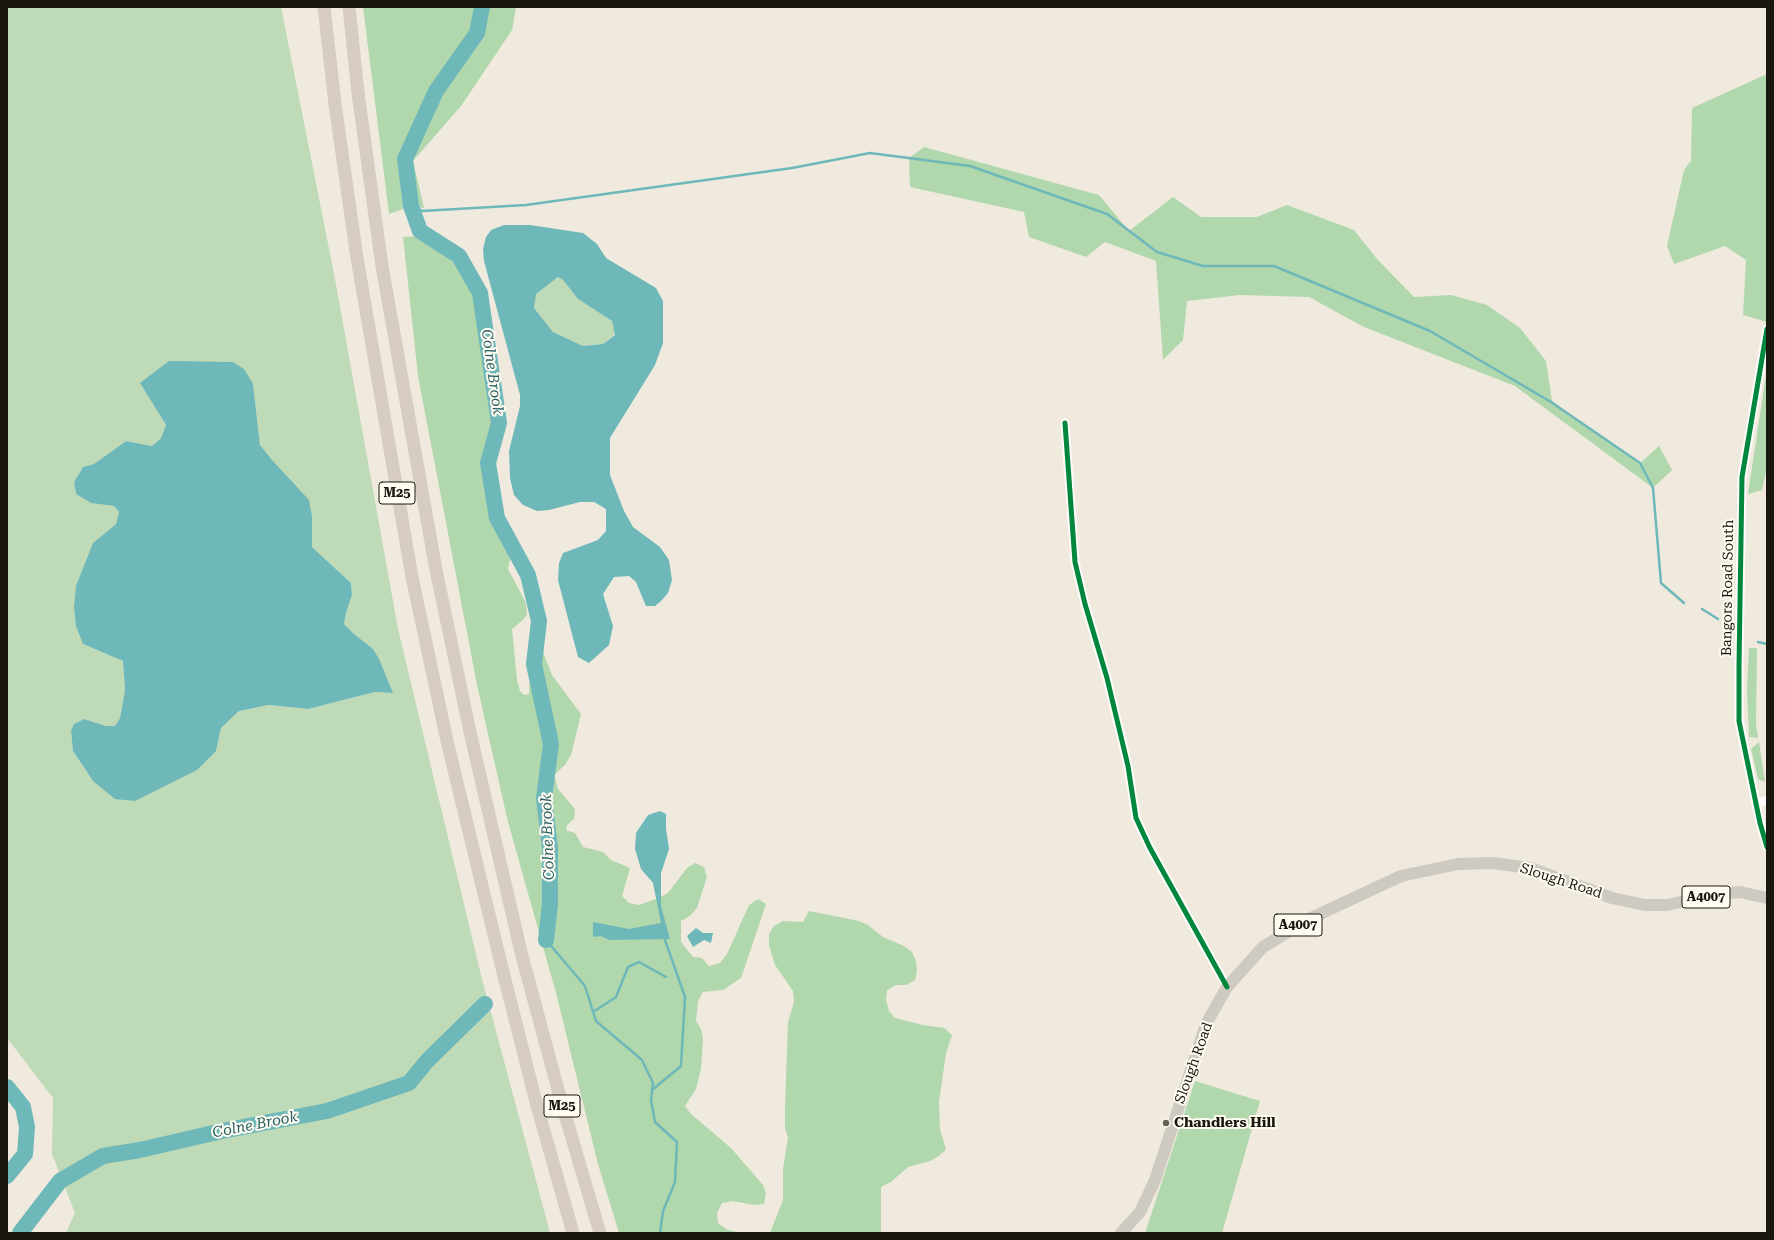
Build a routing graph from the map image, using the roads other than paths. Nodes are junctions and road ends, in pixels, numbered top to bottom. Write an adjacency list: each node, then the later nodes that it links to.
1 (324, 7): 10 (highway, M25)
2 (348, 7): 11 (highway, M25)
3 (1767, 329): 6 (street, Bangors Road South)
4 (1065, 423): 9 (street)
5 (1767, 800): 6 (street)
6 (1757, 803): 7 (street, Bangors Road South)
7 (1767, 847)
8 (1767, 898): 9 (main road, Slough Road / A4007)
9 (1227, 986): 12 (main road, Slough Road / A4007)
10 (573, 1233)
11 (600, 1233)
12 (1121, 1233)

